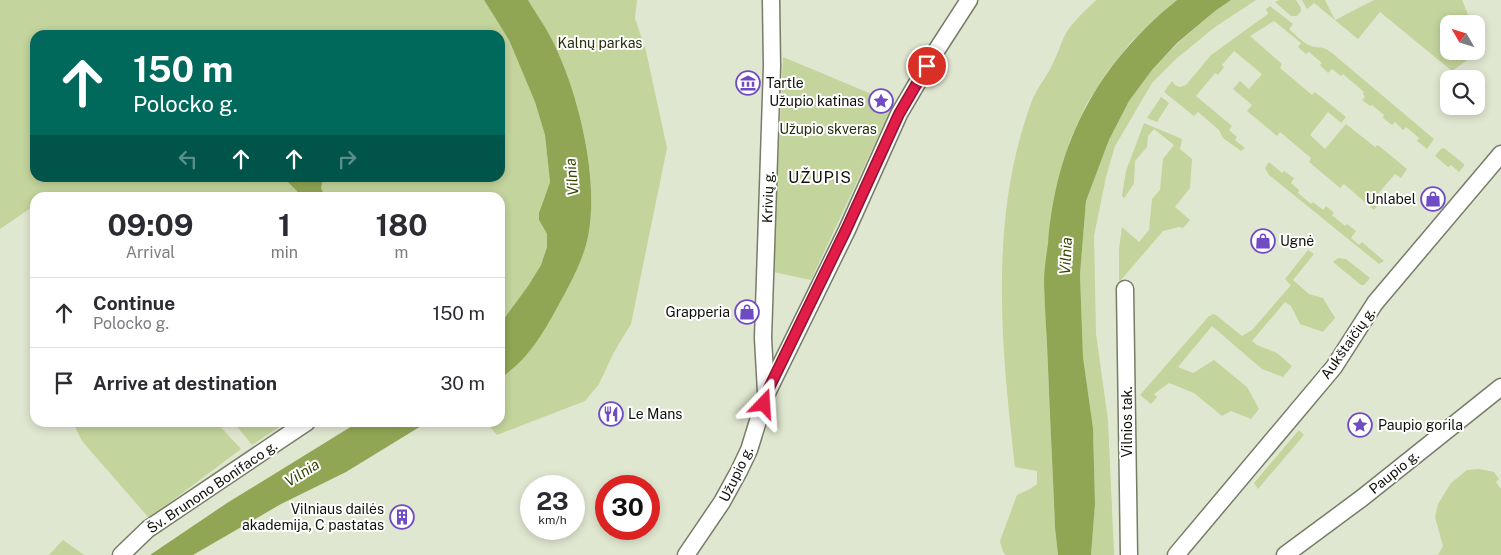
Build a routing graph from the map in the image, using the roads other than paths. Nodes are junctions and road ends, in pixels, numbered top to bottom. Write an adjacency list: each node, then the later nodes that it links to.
1 (771, 0): 6 (street, Krivių g.)
2 (970, 0): 6 (street, Užupio g.)
3 (1501, 154): 11 (street, Aukštaičių g.)
4 (1125, 289): 10 (street, Vilnios tak.)
5 (1501, 387): 12 (street, Paupio g.)
6 (766, 394): 9 (street, Užupio g.)
7 (301, 427): 8 (street, Šv. Brunono Bonifaco g.)
8 (121, 555)
9 (686, 555)
10 (1129, 555)
11 (1176, 555)
12 (1285, 555)

